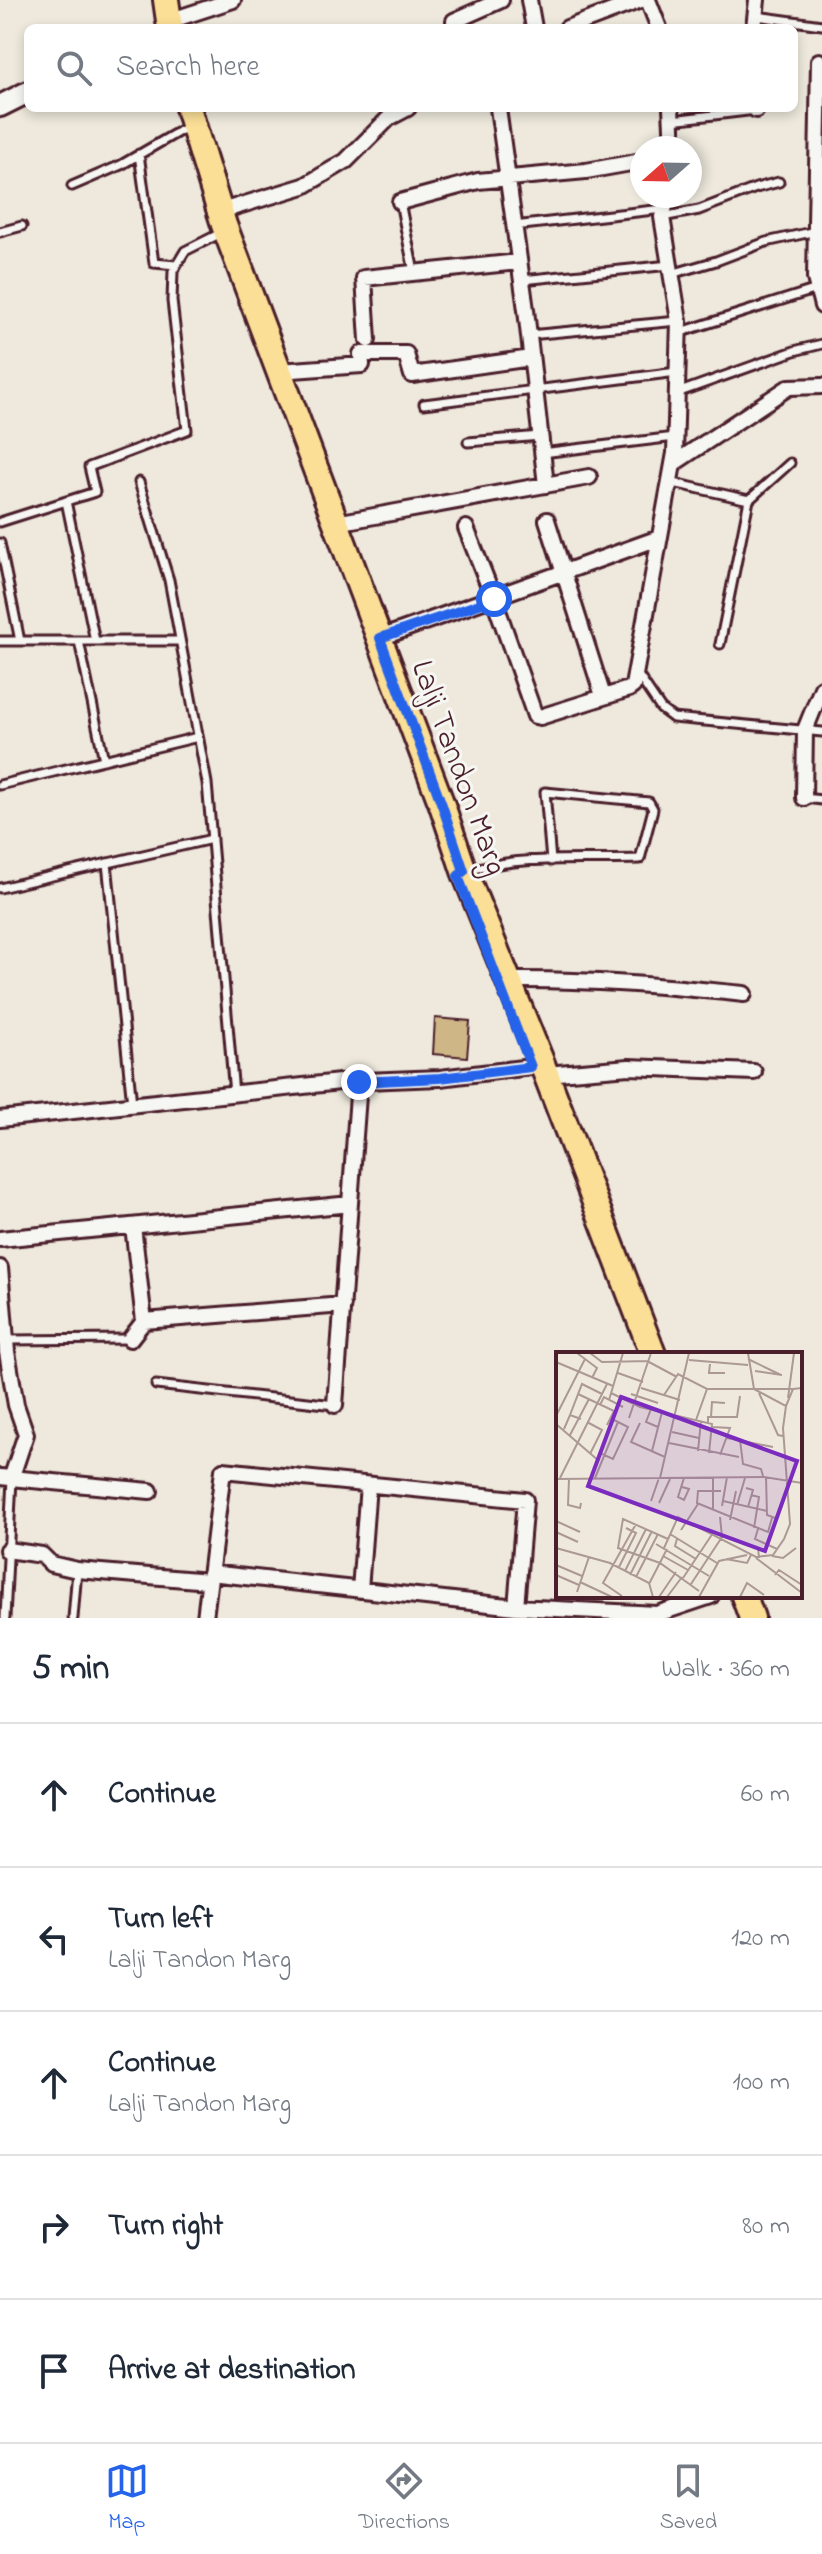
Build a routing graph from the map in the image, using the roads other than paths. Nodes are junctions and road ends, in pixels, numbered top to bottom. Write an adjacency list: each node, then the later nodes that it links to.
1 (233, 0): 7 (street)
2 (501, 0): 8 (street)
3 (529, 0): 10 (street)
4 (648, 0): 12 (street)
5 (757, 0): 9 (street)
6 (632, 2): 11 (street)
7 (164, 17)
8 (454, 21)
9 (754, 22): 13 (lane)
10 (533, 24)
11 (577, 24)
12 (657, 24)
13 (822, 25)
14 (820, 60): 35 (street)
15 (24, 94): 16 (street)
16 (0, 106)
17 (400, 112): 32 (street)
18 (499, 112): 25 (street)
19 (706, 112): 20 (lane)
20 (672, 114): 22 (street)
21 (184, 115): 23 (lane); 32 (main road, Lalji Tandon Marg)
22 (673, 136)
23 (139, 154): 27 (lane); 38 (lane)
24 (630, 163): 25 (street)
25 (508, 179): 28 (street); 34 (street)
26 (779, 182): 31 (lane)
27 (72, 186)
28 (400, 202): 40 (lane)
29 (657, 208): 34 (lane)
30 (665, 208): 39 (street)
31 (676, 208)
32 (217, 220): 38 (lane); 49 (main road, Lalji Tandon Marg); 73 (main road, Lalji Tandon Marg)
33 (22, 226): 36 (lane)
34 (514, 226): 37 (street)
35 (816, 231): 39 (lane); 42 (street)
36 (0, 232)
37 (519, 262): 40 (street); 41 (street)
38 (176, 265): 66 (lane)
39 (670, 270): 41 (lane); 44 (street)
40 (414, 272): 46 (street)
41 (522, 280): 45 (street)
42 (818, 289): 43 (street); 44 (lane)
43 (822, 306)
44 (678, 327): 45 (lane); 50 (street)
45 (529, 335): 48 (street)
46 (368, 340)
47 (822, 344): 53 (lane)
48 (531, 358): 49 (street); 52 (street)
49 (279, 371): 69 (main road, Lalji Tandon Marg)
50 (677, 372): 52 (lane); 53 (street)
51 (822, 386): 60 (street)
52 (535, 392): 54 (lane); 55 (street)
53 (677, 393): 56 (street)
54 (424, 404)
55 (540, 436): 57 (lane); 58 (street)
56 (676, 437): 58 (lane); 60 (street)
57 (468, 442)
58 (542, 453): 64 (street)
59 (790, 463): 65 (lane)
60 (673, 464): 63 (street)
61 (589, 477): 64 (street)
62 (139, 482): 81 (lane)
63 (669, 482): 65 (lane); 71 (street)
64 (546, 485): 69 (street)
65 (749, 500): 82 (lane)
66 (66, 501): 68 (lane); 80 (lane)
67 (547, 520): 74 (street)
68 (0, 522)
69 (336, 523): 73 (main road, Lalji Tandon Marg)
70 (466, 528): 75 (street)
71 (659, 538): 74 (street); 83 (street)
72 (0, 543): 78 (lane)
73 (341, 550): 76 (main road, Lalji Tandon Marg); 96 (main road, Lalji Tandon Marg)
74 (565, 573): 75 (street); 85 (street)
75 (494, 599): 76 (street); 85 (street)
76 (380, 638): 96 (main road, Lalji Tandon Marg)
77 (0, 641): 78 (lane)
78 (20, 641): 79 (lane)
79 (79, 641): 80 (lane); 89 (lane)
80 (95, 641): 81 (lane)
81 (180, 641): 88 (lane)
82 (720, 644)
83 (637, 673): 85 (street); 86 (lane)
84 (822, 688): 86 (street)
85 (603, 696)
86 (805, 730): 87 (lane); 91 (street)
87 (822, 732)
88 (198, 737): 89 (lane); 93 (lane)
89 (104, 760): 90 (lane)
90 (0, 785)
91 (804, 798): 92 (lane)
92 (822, 800)
93 (212, 839): 95 (lane); 103 (lane)
94 (551, 861): 94 (lane); 96 (lane)
95 (107, 863): 97 (lane); 104 (lane)
96 (461, 874): 98 (main road, Lalji Tandon Marg); 100 (main road, Lalji Tandon Marg)
97 (0, 888)
98 (509, 980): 99 (street); 100 (main road, Lalji Tandon Marg)
99 (744, 994)
100 (539, 1068): 101 (street); 102 (street); 114 (main road, Lalji Tandon Marg); 115 (main road, Lalji Tandon Marg)
101 (754, 1072)
102 (359, 1082): 103 (street); 106 (street)
103 (234, 1094): 104 (street)
104 (132, 1105): 105 (street)
105 (0, 1119)
106 (350, 1204): 107 (street); 110 (street)
107 (133, 1226): 108 (street); 111 (street)
108 (0, 1239)
109 (0, 1268): 113 (street)
110 (343, 1305): 111 (street); 117 (street)
111 (144, 1321): 112 (street)
112 (130, 1339): 113 (lane)
113 (7, 1340): 118 (street)
114 (640, 1352)
115 (652, 1352)
116 (156, 1385): 117 (lane)
117 (335, 1405)
118 (6, 1477): 120 (street); 121 (lane)
119 (368, 1485): 123 (street); 124 (street); 128 (street)
120 (150, 1491)
121 (7, 1550): 122 (street); 129 (lane)
122 (77, 1570): 123 (street); 131 (lane)
123 (209, 1577): 124 (street); 132 (street)
124 (360, 1590): 128 (street)
125 (705, 1598): 130 (street)
126 (734, 1598): 133 (main road)
127 (745, 1598): 134 (main road)
128 (516, 1607): 130 (street)
129 (4, 1612)
130 (585, 1614)
131 (73, 1618)
132 (205, 1618)
133 (741, 1618)
134 (752, 1618)

